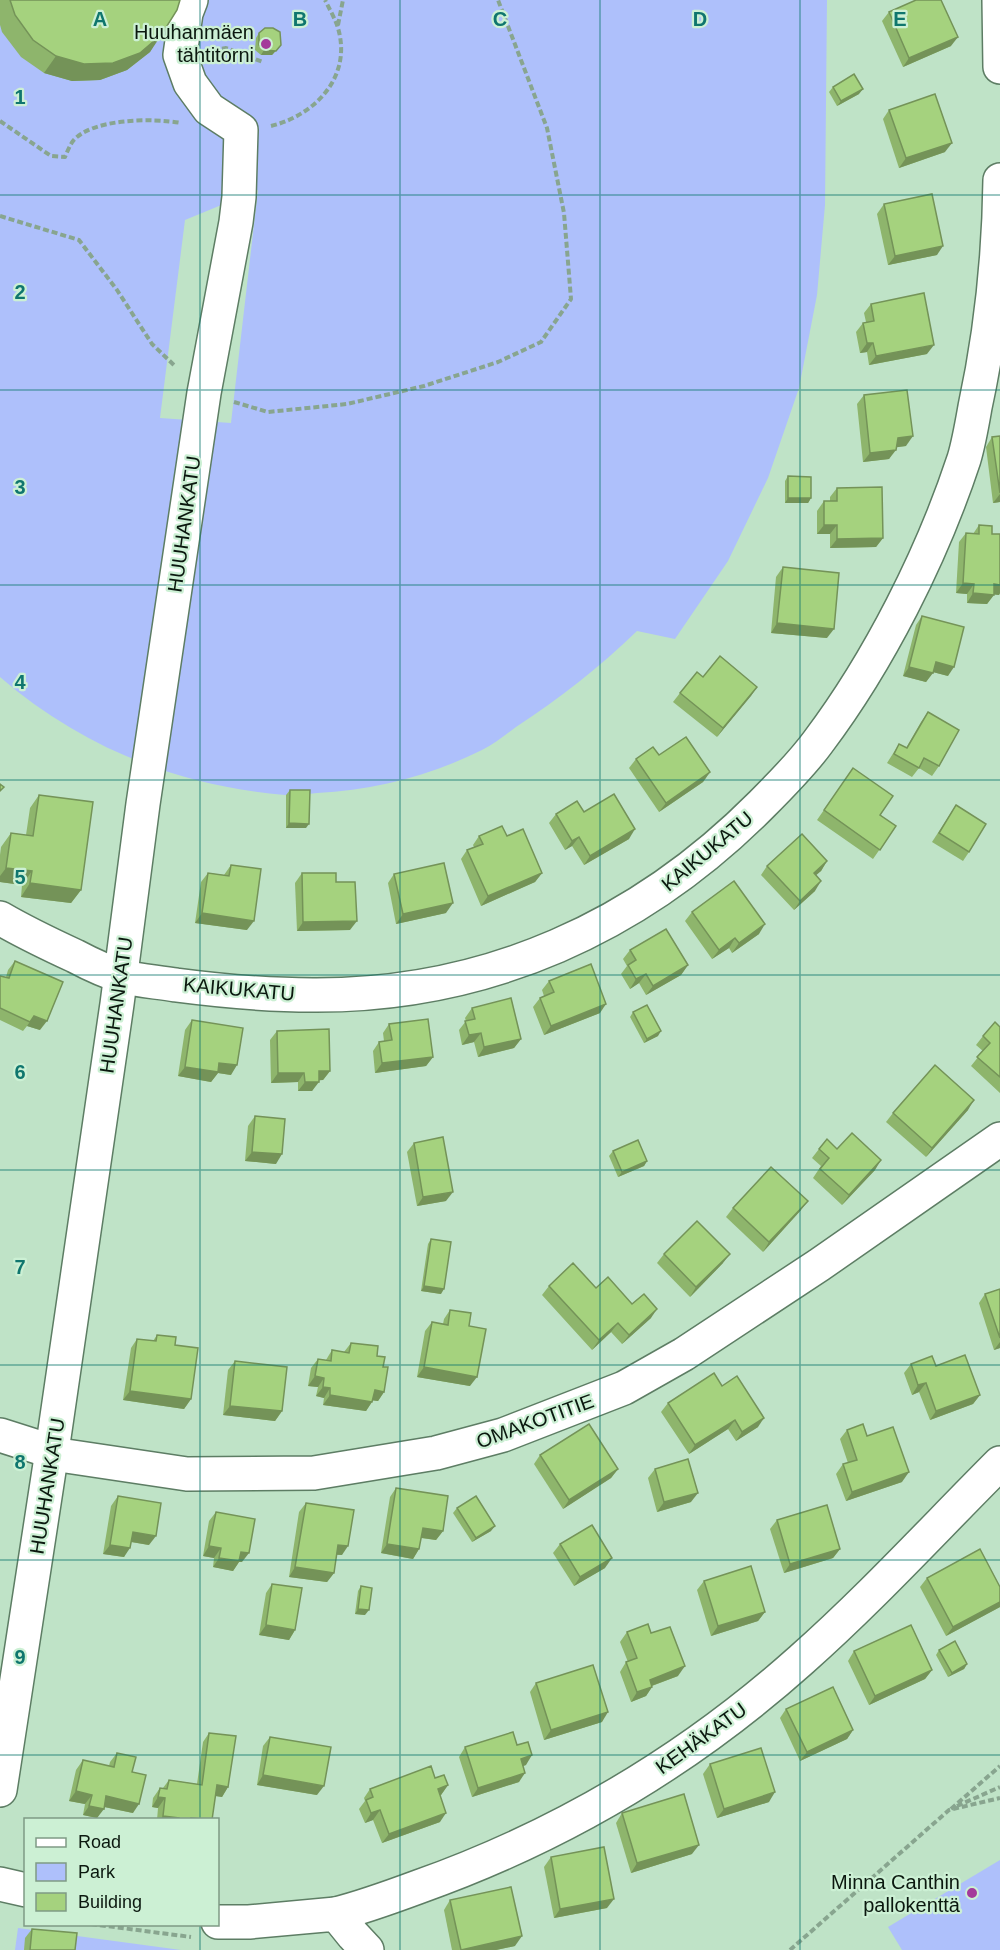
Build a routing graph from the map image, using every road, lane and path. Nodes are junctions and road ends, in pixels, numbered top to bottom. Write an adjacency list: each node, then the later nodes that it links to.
1 (191, 0): 12 (street)
2 (325, 0): 6 (path)
3 (343, 0): 6 (path)
4 (498, 0): 15 (path)
5 (999, 0): 9 (street)
6 (337, 26): 12 (path)
7 (226, 48): 8 (path)
8 (262, 62)
9 (1000, 67)
10 (0, 121): 11 (path)
11 (184, 124)
12 (241, 130): 15 (street, HUUHANKATU)
13 (1000, 180): 17 (street, KAIKUKATU)
14 (0, 216): 15 (path)
15 (204, 393): 17 (street, HUUHANKATU)
16 (0, 918): 17 (street, KAIKUKATU)
17 (120, 976): 20 (street, HUUHANKATU)
18 (1000, 1139): 20 (street, OMAKOTITIE)
19 (0, 1435): 20 (street, OMAKOTITIE)
20 (52, 1451): 24 (street, HUUHANKATU)
21 (1000, 1463): 29 (street, KEHÄKATU)
22 (1000, 1766): 26 (path)
23 (1000, 1787): 26 (path)
24 (0, 1790)
25 (1000, 1798): 26 (path)
26 (950, 1810): 32 (path)
27 (0, 1884): 28 (street)
28 (24, 1890)
29 (336, 1914): 30 (street, KEHÄKATU); 31 (street)
30 (219, 1922)
31 (367, 1950)
32 (790, 1950)

